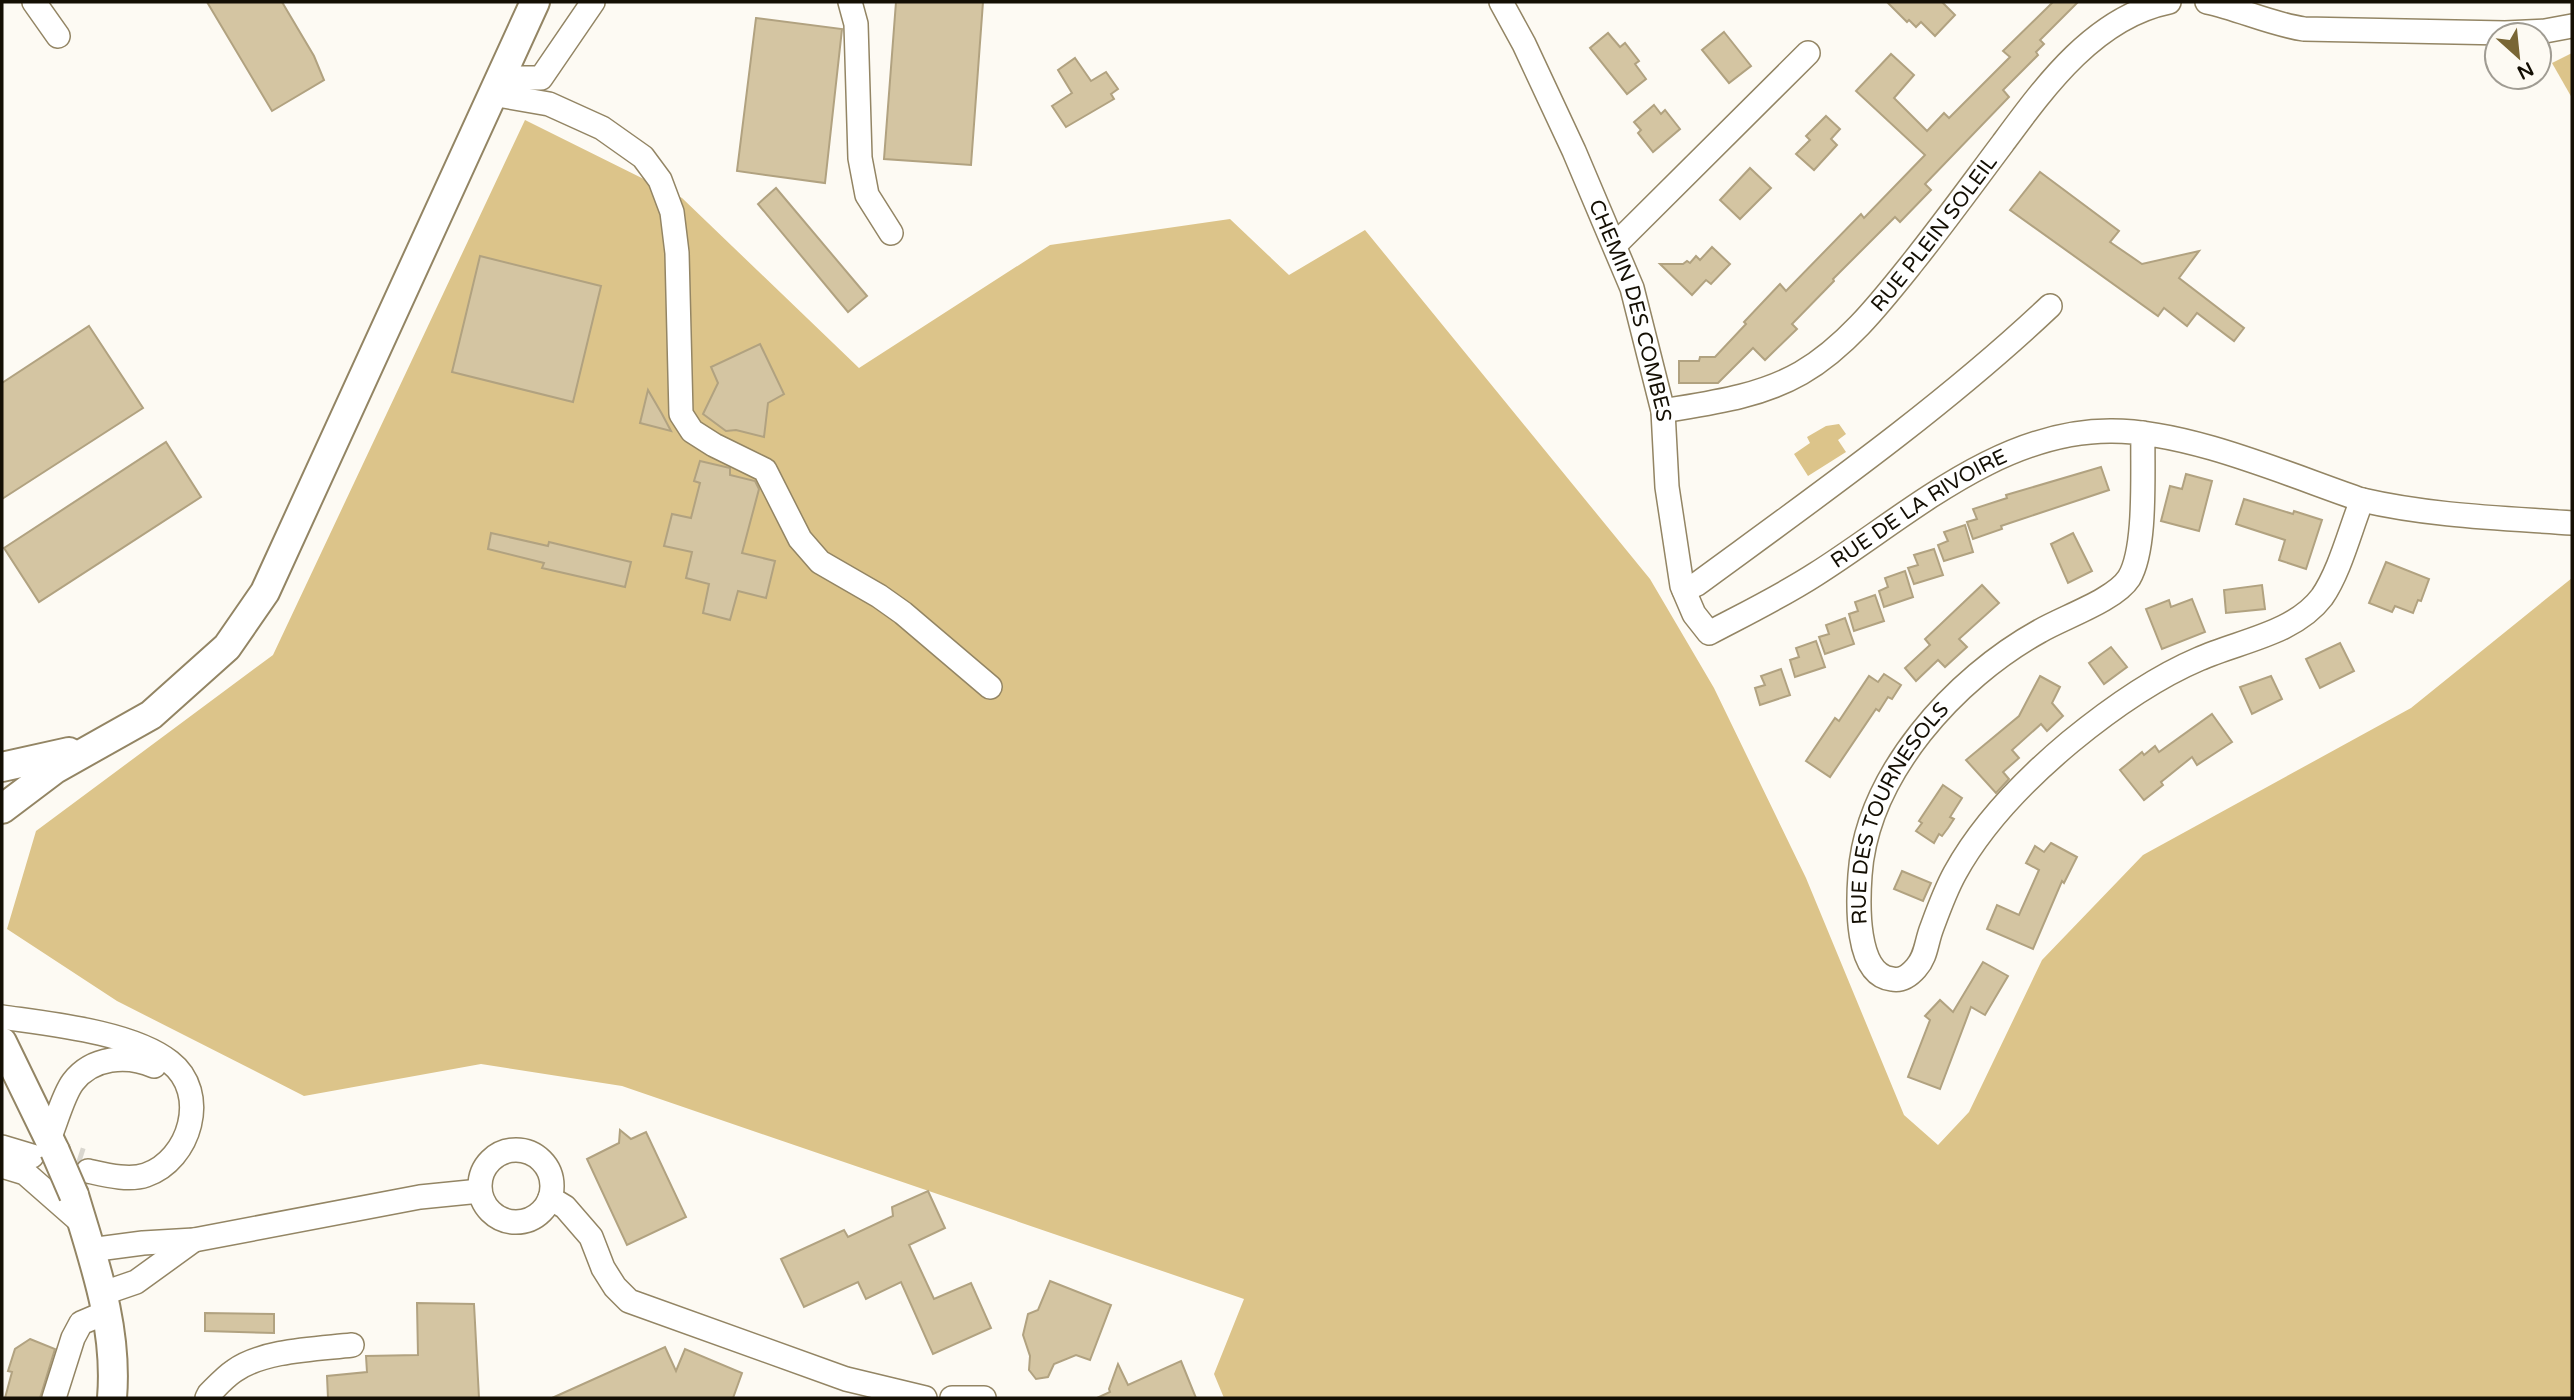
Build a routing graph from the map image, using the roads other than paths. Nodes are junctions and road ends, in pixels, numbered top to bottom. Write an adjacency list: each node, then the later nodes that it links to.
1 (34, 2): 9 (street)
2 (535, 2): 11 (main road)
3 (593, 2): 11 (street)
4 (850, 2): 12 (street)
5 (1501, 2): 13 (street, CHEMIN DES COMBES)
6 (2168, 2): 15 (street, RUE PLEIN SOLEIL)
7 (2207, 2): 8 (street)
8 (2572, 26)
9 (58, 36)
10 (1808, 53): 13 (street)
11 (496, 86): 21 (street); 22 (main road)
12 (891, 233)
13 (1615, 245): 15 (street, CHEMIN DES COMBES)
14 (2050, 306): 19 (street)
15 (1663, 411): 19 (street, CHEMIN DES COMBES)
16 (2143, 433): 17 (street); 17 (street, RUE DES TOURNESOLS); 20 (street, RUE DE LA RIVOIRE)
17 (2362, 500): 18 (street)
18 (2572, 523)
19 (1684, 590): 20 (street, CHEMIN DES COMBES)
20 (1709, 633)
21 (990, 687)
22 (96, 746): 23 (main road); 24 (main road)
23 (2, 767)
24 (2, 809)
25 (2, 1017): 29 (street)
26 (2, 1042): 29 (main road)
27 (2, 1136): 29 (street)
28 (2, 1147): 29 (street)
29 (40, 1147): 33 (main road, bridge)
30 (2, 1166): 33 (street)
31 (480, 1191): 32 (street); 32 (street); 34 (street)
32 (550, 1198): 42 (street)
33 (82, 1223): 35 (main road)
34 (194, 1240): 35 (street); 36 (street)
35 (90, 1250): 36 (main road)
36 (105, 1302): 38 (street); 39 (main road); 40 (main road)
37 (352, 1345): 41 (street)
38 (54, 1398)
39 (112, 1398)
40 (132, 1398)
41 (207, 1398)
42 (925, 1398)
43 (953, 1398): 44 (street)
44 (985, 1398)

